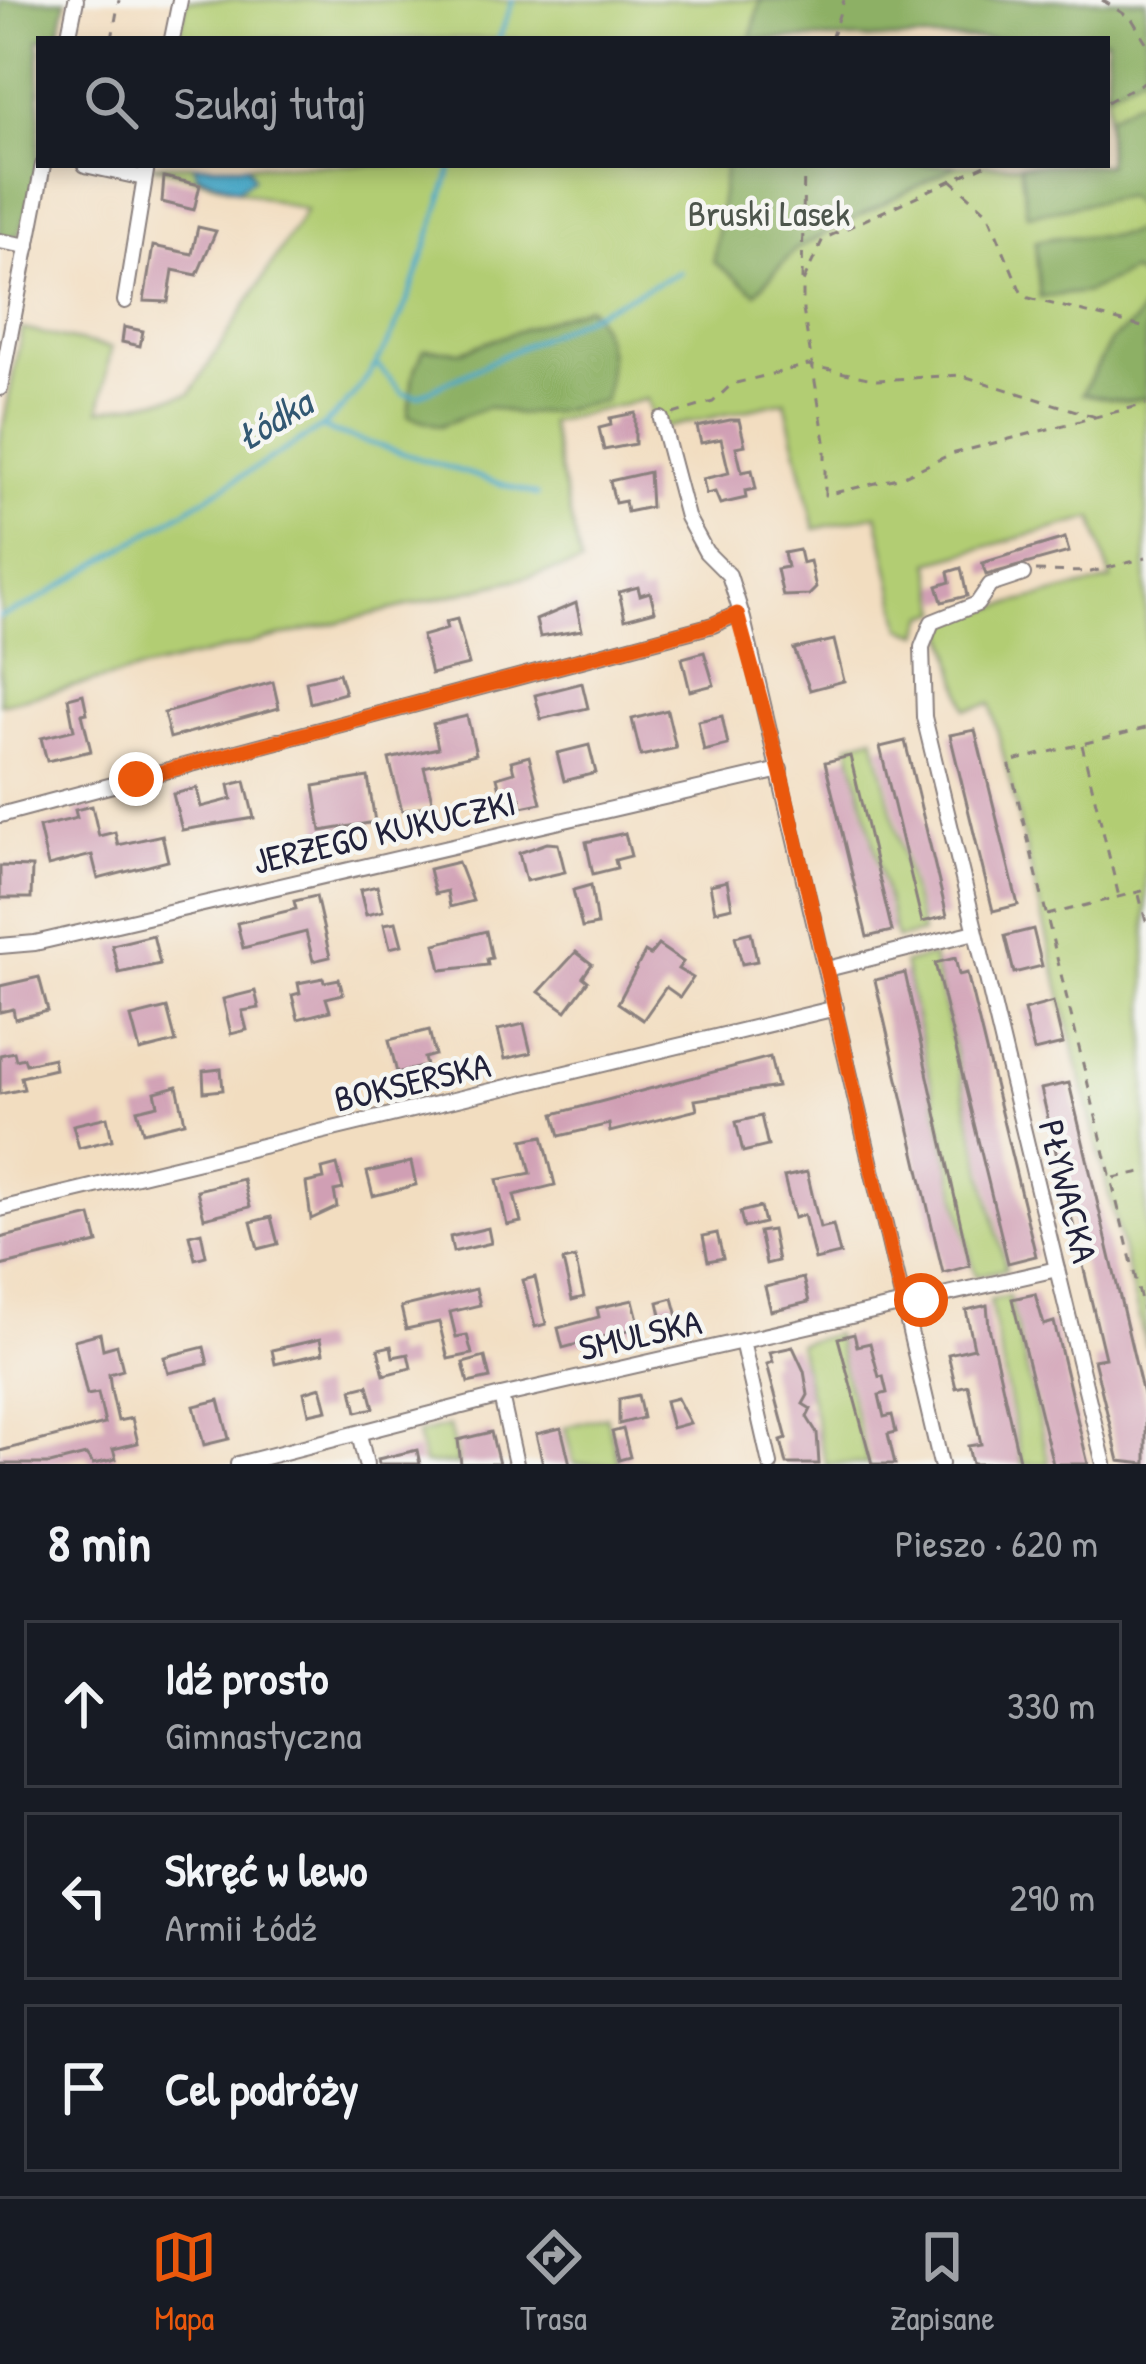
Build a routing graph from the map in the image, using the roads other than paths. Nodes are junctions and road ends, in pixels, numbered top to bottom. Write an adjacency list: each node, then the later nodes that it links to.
1 (76, 0): 3 (street)
2 (180, 0): 4 (street)
3 (69, 36)
4 (173, 36)
5 (42, 168): 9 (street)
6 (111, 168): 7 (street)
7 (145, 172): 10 (street)
8 (0, 241): 9 (street)
9 (28, 246): 11 (street)
10 (125, 301)
11 (0, 388)
12 (661, 419): 14 (street)
13 (1023, 574): 17 (street, PŁYWACKA)
14 (737, 614): 15 (street); 16 (street)
15 (780, 770): 18 (street, JERZEGO KUKUCZKI); 19 (street)
16 (0, 815)
17 (975, 932): 19 (street); 22 (street, PŁYWACKA)
18 (0, 946)
19 (827, 969): 20 (street)
20 (836, 1008): 21 (street, BOKSERSKA); 23 (street)
21 (0, 1209)
22 (1058, 1269): 23 (street, SMULSKA); 32 (street, PŁYWACKA)
23 (903, 1304): 24 (street, SMULSKA); 31 (street)
24 (742, 1341): 25 (street, SMULSKA); 30 (street)
25 (500, 1396): 26 (street, SMULSKA); 29 (street)
26 (359, 1435): 27 (street, SMULSKA); 28 (street)
27 (238, 1464)
28 (366, 1464)
29 (516, 1464)
30 (770, 1464)
31 (940, 1464)
32 (1104, 1464)

